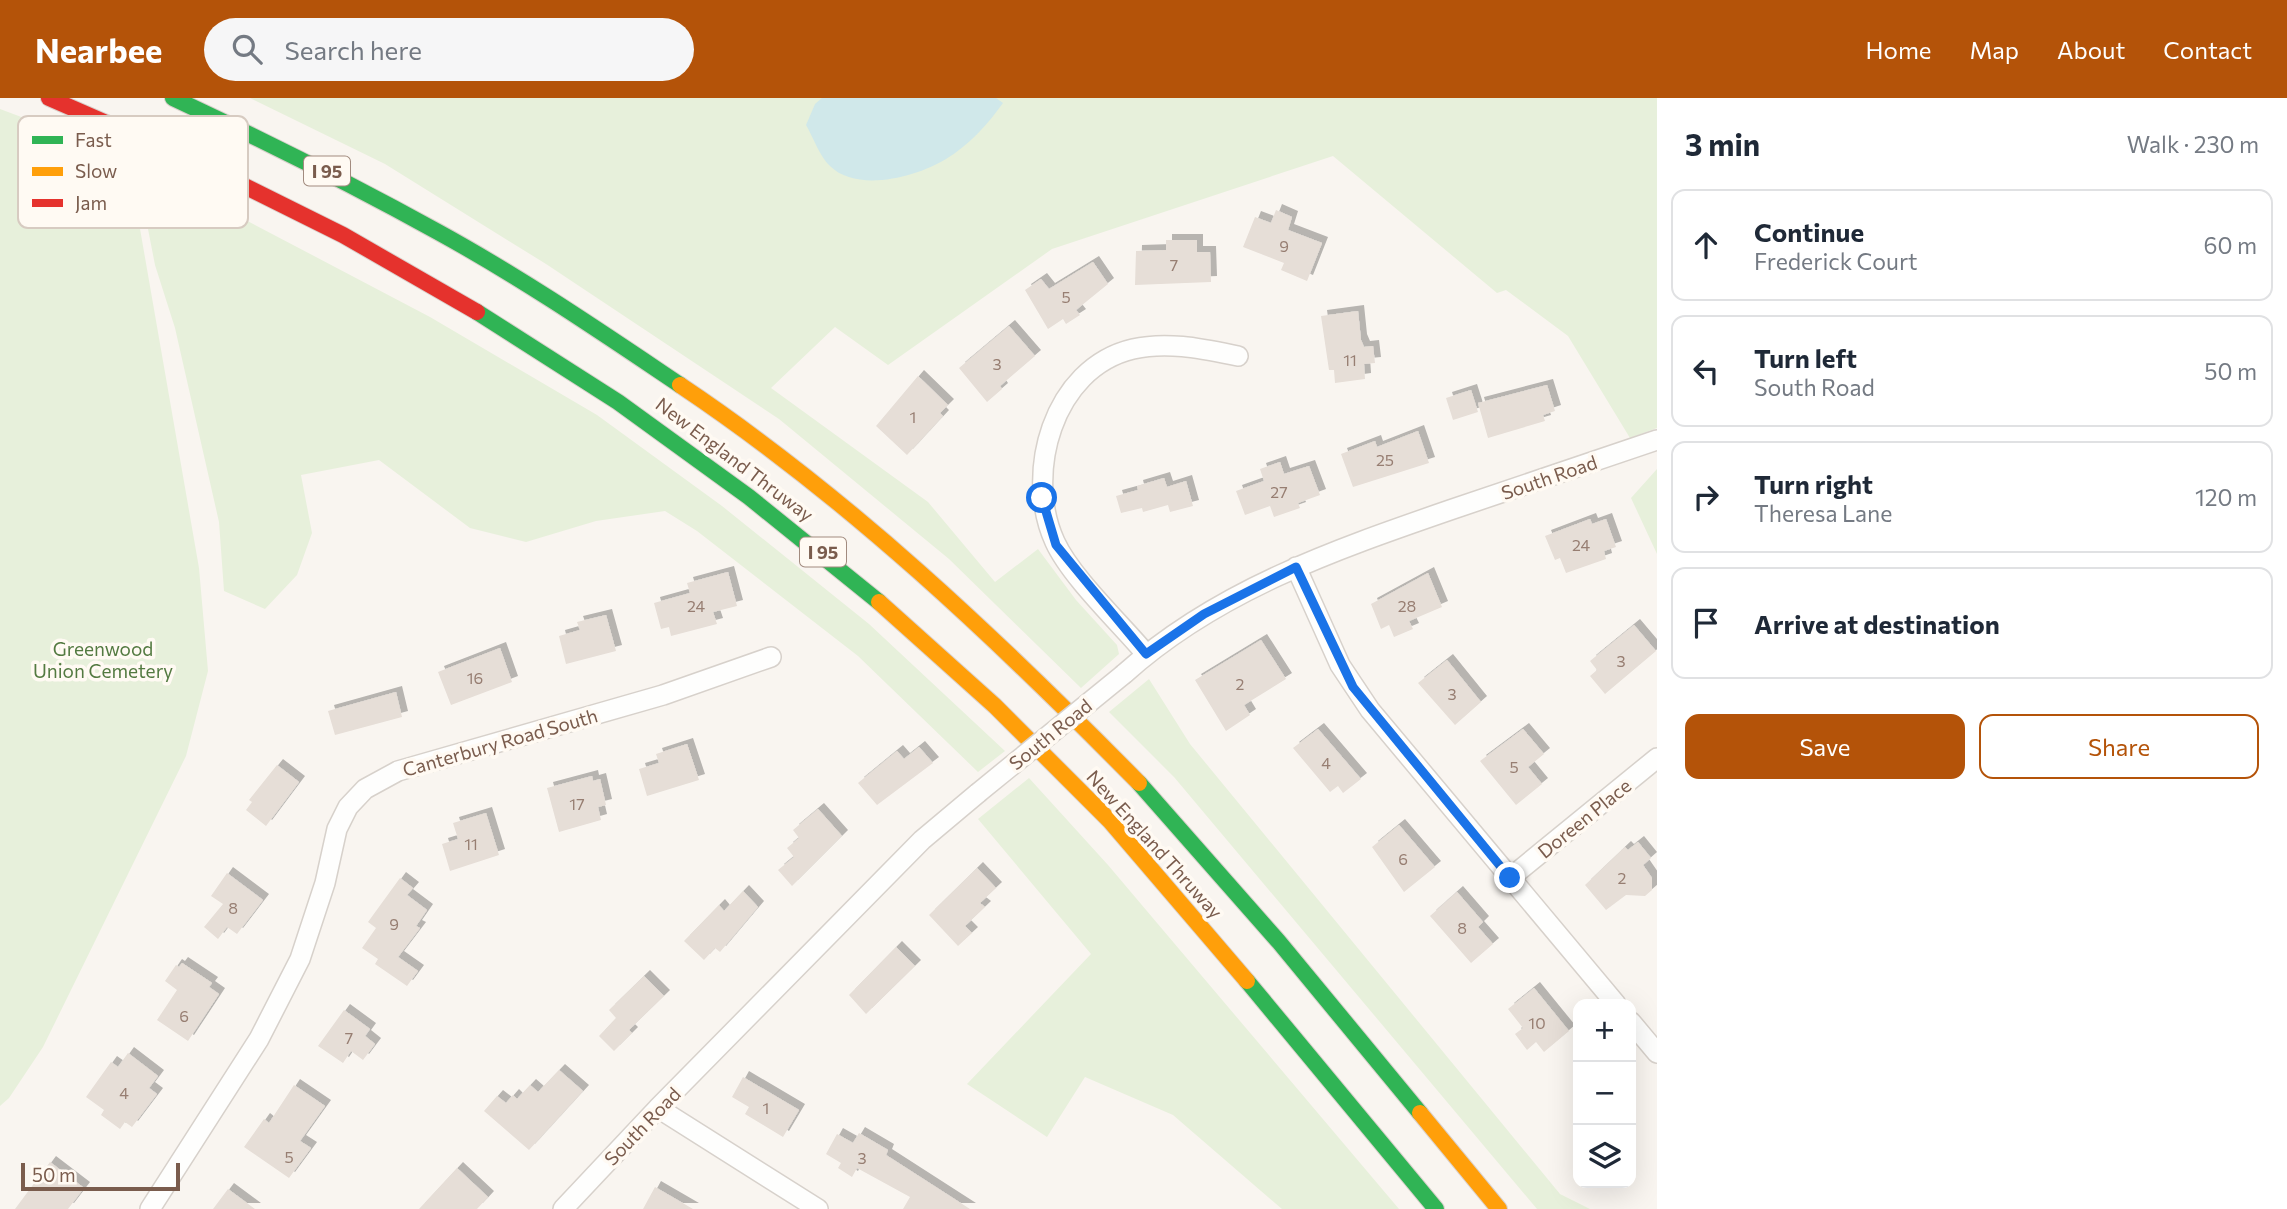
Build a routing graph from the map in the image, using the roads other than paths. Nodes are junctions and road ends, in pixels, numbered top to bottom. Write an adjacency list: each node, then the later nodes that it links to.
1 (49, 98): 4 (highway, New England Thruway / I 95)
2 (173, 98): 5 (highway, New England Thruway / I 95)
3 (180, 98): 6 (highway)
4 (90, 116)
5 (213, 116)
6 (214, 116)
7 (248, 133): 24 (highway, New England Thruway / I 95)
8 (248, 185): 23 (highway, New England Thruway / I 95)
9 (1238, 356): 12 (street)
10 (1657, 440): 11 (street, South Road)
11 (1296, 567): 12 (street, South Road); 15 (street)
12 (1146, 654): 19 (street, South Road, bridge)
13 (771, 657): 20 (street, Canterbury Road South)
14 (1657, 758): 15 (street, Doreen Place)
15 (1510, 878): 16 (street)
16 (1612, 999)
17 (1636, 1028): 18 (street)
18 (1657, 1053)
19 (658, 1108): 21 (street, South Road); 22 (street)
20 (150, 1209)
21 (563, 1209)
22 (818, 1209)
23 (1436, 1209)
24 (1499, 1209)

